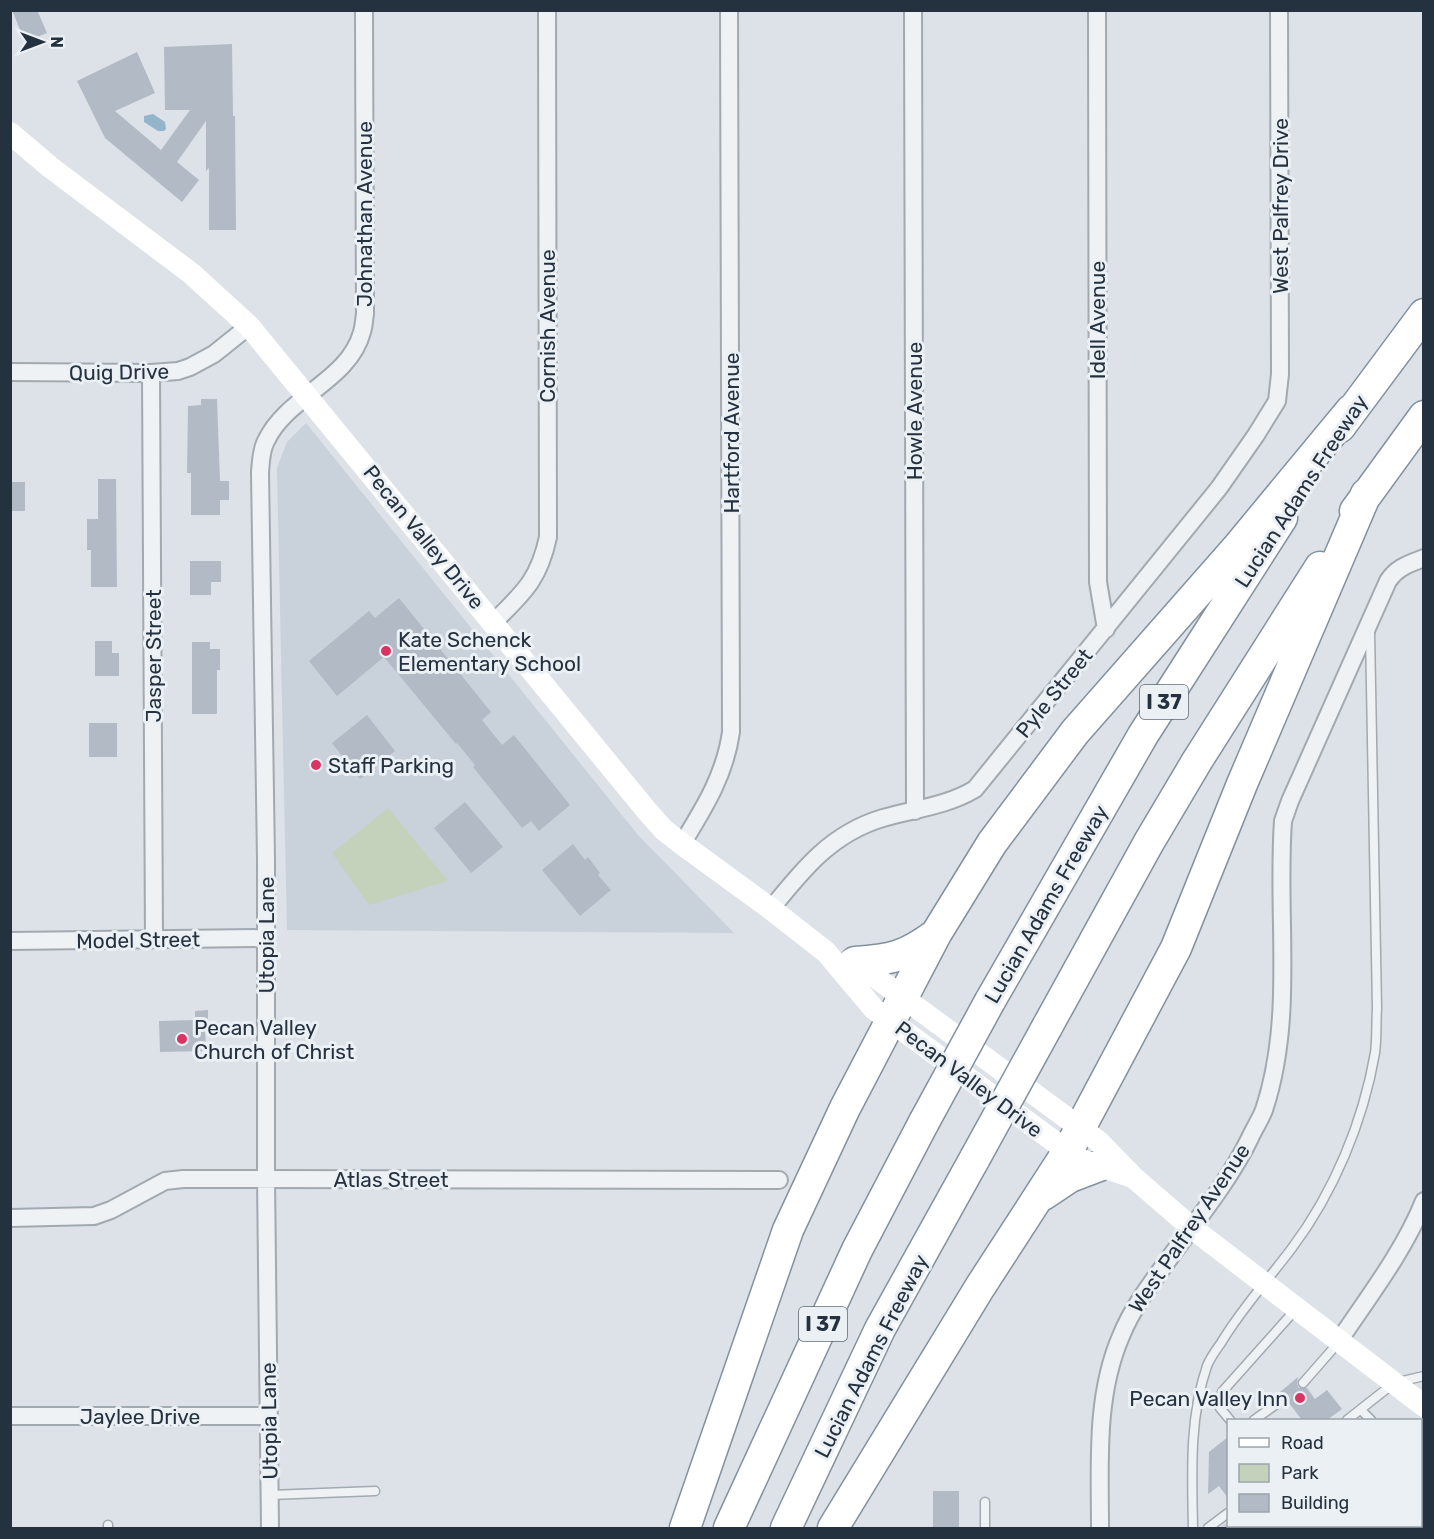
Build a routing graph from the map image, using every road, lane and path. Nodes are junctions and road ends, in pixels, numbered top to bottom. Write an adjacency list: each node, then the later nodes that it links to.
1 (364, 10): 12 (street, Johnathan Avenue)
2 (547, 10): 19 (street, Cornish Avenue)
3 (729, 10): 22 (street, Hartford Avenue)
4 (913, 10): 21 (street, Howle Avenue)
5 (1097, 10): 20 (street, Idell Avenue)
6 (1279, 10): 13 (street, West Palfrey Drive)
7 (10, 133): 9 (main road, Pecan Valley Drive)
8 (1424, 315): 14 (highway, Lucian Adams Freeway / I 37)
9 (249, 326): 11 (street, Quig Drive); 12 (main road, Pecan Valley Drive)
10 (10, 372): 11 (street, Quig Drive)
11 (151, 373): 26 (street, Jasper Street)
12 (308, 396): 19 (main road, Pecan Valley Drive); 25 (street, Utopia Lane)
13 (1277, 401): 20 (street, Pyle Street)
14 (1351, 411): 24 (highway); 61 (highway, Lucian Adams Freeway / I 37, bridge)
15 (1424, 416): 16 (highway, Lucian Adams Freeway / I 37)
16 (1366, 494): 31 (highway); 62 (highway, Lucian Adams Freeway / I 37, bridge)
17 (1424, 558): 18 (street)
18 (1370, 622): 39 (street, West Palfrey Avenue); 40 (lane)
19 (493, 623): 22 (main road, Pecan Valley Drive)
20 (1106, 629): 21 (street, Pyle Street)
21 (915, 811): 23 (street, Pyle Street)
22 (682, 844): 23 (main road, Pecan Valley Drive)
23 (771, 909): 28 (main road, Pecan Valley Drive)
24 (936, 934): 29 (highway); 30 (highway)
25 (266, 938): 26 (street, Model Street); 34 (street, Utopia Lane)
26 (154, 939): 27 (street, Model Street)
27 (10, 941)
28 (826, 952): 29 (main road, Pecan Valley Drive); 30 (main road, Pecan Valley Drive)
29 (855, 962): 30 (main road, Pecan Valley Drive)
30 (897, 1009): 31 (main road, Pecan Valley Drive); 60 (highway)
31 (1074, 1140): 32 (main road, Pecan Valley Drive); 33 (main road, Pecan Valley Drive); 36 (highway)
32 (1099, 1166): 33 (main road, Pecan Valley Drive); 36 (highway)
33 (1133, 1177): 39 (main road, Pecan Valley Drive)
34 (266, 1178): 35 (street, Atlas Street); 38 (street, Atlas Street); 50 (street, Utopia Lane)
35 (780, 1180)
36 (1038, 1199): 63 (highway)
37 (1424, 1201): 42 (street)
38 (10, 1218)
39 (1192, 1228): 40 (main road, Pecan Valley Drive); 65 (street, West Palfrey Avenue)
40 (1264, 1283): 41 (main road, Pecan Valley Drive); 66 (lane)
41 (1296, 1308): 42 (main road, Pecan Valley Drive); 51 (lane)
42 (1340, 1341): 44 (lane); 45 (main road, Pecan Valley Drive)
43 (1424, 1376): 45 (lane)
44 (1303, 1383)
45 (1394, 1383): 47 (main road, Pecan Valley Drive); 48 (lane)
46 (1285, 1398): 52 (lane)
47 (1424, 1406)
48 (1361, 1410): 53 (lane); 54 (lane)
49 (10, 1416): 50 (street, Jaylee Drive)
50 (269, 1416): 56 (street, Utopia Lane)
51 (1229, 1419)
52 (1255, 1419)
53 (1348, 1419)
54 (1370, 1419)
55 (375, 1491): 56 (lane)
56 (270, 1496): 59 (street, Utopia Lane)
57 (985, 1502): 64 (lane)
58 (1227, 1514): 67 (lane)
59 (270, 1528)
60 (685, 1528)
61 (729, 1528)
62 (786, 1528)
63 (833, 1528)
64 (986, 1528)
65 (1100, 1528)
66 (1193, 1528)
67 (1208, 1528)

